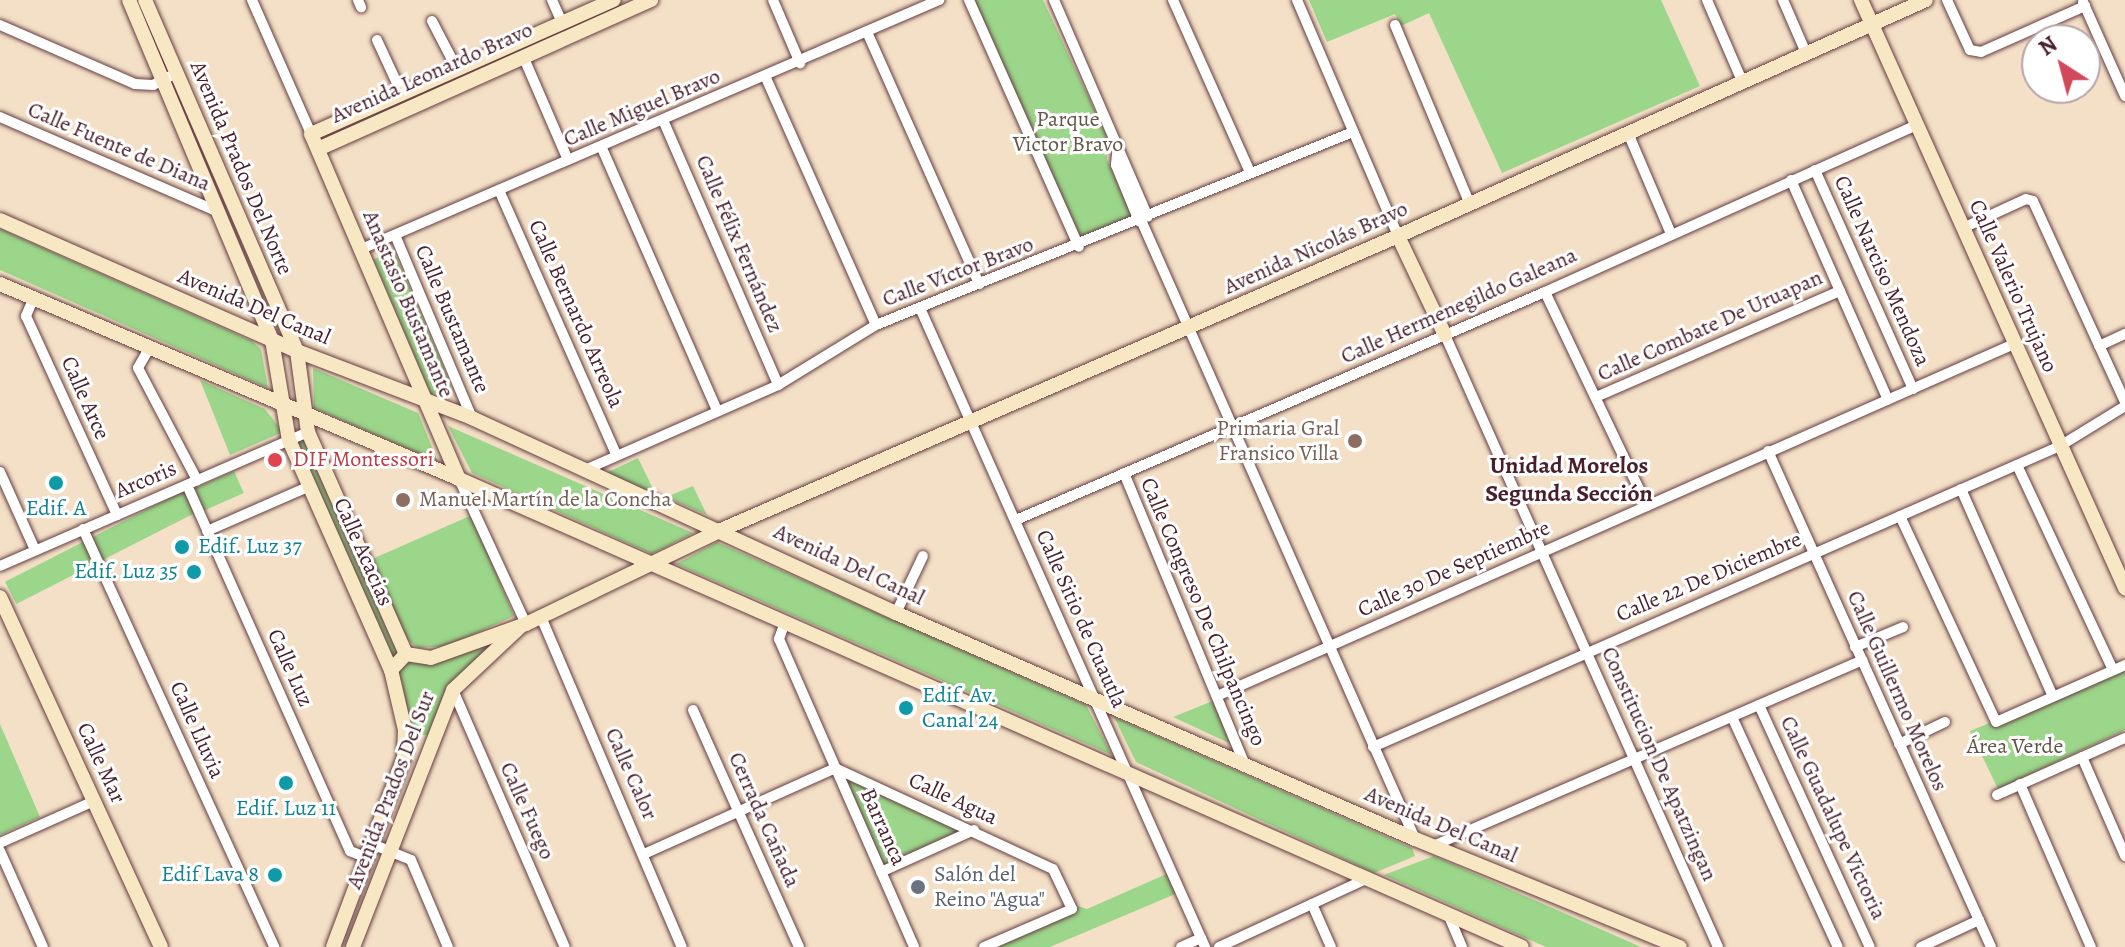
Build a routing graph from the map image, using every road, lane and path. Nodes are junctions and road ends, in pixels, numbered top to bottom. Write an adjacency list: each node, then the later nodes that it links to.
1 (129, 0): 32 (street, Calle Acacias)
2 (145, 0): 30 (street, Avenida Prados Del Norte)
3 (252, 0): 41 (street, Anastasio Bustamante)
4 (552, 0): 20 (street)
5 (651, 0): 18 (street, Avenida Leonardo Bravo)
6 (773, 0): 28 (street)
7 (939, 0): 24 (street, Calle Miguel Bravo)
8 (969, 0): 57 (street)
9 (1054, 0): 51 (street)
10 (1173, 0): 46 (street)
11 (1297, 0): 39 (street)
12 (1707, 0): 33 (street)
13 (1783, 0): 26 (street)
14 (1861, 0): 21 (street, Calle Valerio Trujano)
15 (1926, 0): 21 (street, Avenida Nicolás Bravo)
16 (1947, 0): 17 (street)
17 (2084, 3): 35 (street)
18 (618, 4): 20 (street, Avenida Leonardo Bravo); 27 (street, Avenida Leonardo Bravo)
19 (432, 21): 29 (street)
20 (562, 22): 29 (street, Avenida Leonardo Bravo)
21 (1872, 24): 26 (street, Avenida Nicolás Bravo); 38 (street, Calle Valerio Trujano)
22 (0, 25): 32 (street)
23 (1395, 25): 49 (street)
24 (867, 32): 28 (street, Calle Miguel Bravo); 60 (street)
25 (377, 40): 34 (street)
26 (1806, 53): 33 (street, Avenida Nicolás Bravo)
27 (523, 56): 43 (street, Avenida Leonardo Bravo); 44 (street)
28 (800, 63): 31 (street, Calle Miguel Bravo)
29 (457, 69): 34 (street, Avenida Leonardo Bravo)
30 (177, 73): 32 (street); 73 (street, Avenida Prados Del Norte)
31 (766, 78): 37 (street, Calle Miguel Bravo); 65 (street)
32 (163, 81): 50 (street, Calle Acacias)
33 (1742, 81): 40 (street, Avenida Nicolás Bravo)
34 (402, 94): 41 (street, Avenida Leonardo Bravo)
35 (2125, 96)
36 (0, 117): 50 (street, Calle Fuente de Diana)
37 (663, 120): 42 (street, Calle Miguel Bravo); 74 (street, Calle Félix Fernández)
38 (1916, 125): 45 (street, Calle Hermenegildo Galeana); 53 (street, Calle Valerio Trujano)
39 (1353, 132): 46 (street, Calle Víctor Bravo); 56 (street)
40 (1628, 133): 49 (street, Avenida Nicolás Bravo); 54 (street)
41 (311, 134): 43 (street, Anastasio Bustamante)
42 (601, 146): 44 (street, Calle Miguel Bravo); 81 (street)
43 (318, 149): 58 (street, Anastasio Bustamante)
44 (568, 160): 48 (street, Calle Miguel Bravo)
45 (1815, 170): 47 (street, Calle Hermenegildo Galeana); 75 (street, Calle Narciso Mendoza)
46 (1250, 172): 51 (street, Calle Víctor Bravo)
47 (1791, 180): 54 (street, Calle Hermenegildo Galeana); 61 (street)
48 (499, 190): 55 (street, Calle Miguel Bravo); 89 (street, Calle Bernardo Arreola)
49 (1470, 204): 56 (street, Avenida Nicolás Bravo)
50 (221, 213): 69 (street, Calle Acacias)
51 (1143, 219): 57 (street, Calle Víctor Bravo); 66 (street)
52 (0, 220): 69 (street, Avenida Del Canal)
53 (1963, 228): 70 (street, Calle Valerio Trujano); 71 (street)
54 (1671, 234): 62 (street, Calle Hermenegildo Galeana)
55 (395, 235): 58 (street, Calle Miguel Bravo); 82 (street, Calle Bustamante)
56 (1398, 236): 66 (street, Avenida Nicolás Bravo); 68 (street)
57 (1079, 247): 60 (street, Calle Víctor Bravo)
58 (359, 250): 77 (street, Anastasio Bustamante)
59 (0, 284): 63 (street)
60 (979, 284): 64 (street, Calle Víctor Bravo)
61 (1840, 291): 76 (street, Calle Combate De Uruapan); 78 (street)
62 (1545, 292): 68 (street, Calle Hermenegildo Galeana); 76 (street)
63 (34, 297): 72 (street); 99 (street, Calle Arce)
64 (920, 308): 65 (street, Calle Víctor Bravo); 83 (street, Calle Sitio de Cuautla)
65 (876, 325): 74 (street, Calle Víctor Bravo)
66 (1186, 330): 83 (street, Avenida Nicolás Bravo); 85 (street)
67 (2125, 334): 71 (street)
68 (1445, 335): 85 (street, Calle Hermenegildo Galeana); 106 (street, Constitucion De Apatzingan)
69 (272, 340): 73 (street, Avenida Del Canal); 80 (street, Calle Acacias)
70 (2014, 344): 75 (street, Calle 30 De Septiembre); 87 (street, Calle Valerio Trujano)
71 (2099, 346): 79 (street)
72 (150, 347): 80 (street); 95 (street, Calle Luz)
73 (297, 351): 77 (street, Avenida Del Canal); 84 (street, Avenida Prados Del Norte)
74 (778, 385): 81 (street, Calle Víctor Bravo)
75 (1913, 389): 78 (street, Calle 30 De Septiembre)
76 (1596, 397): 98 (street)
77 (426, 399): 82 (street, Avenida Del Canal); 94 (street, Anastasio Bustamante)
78 (1888, 400): 88 (street, Calle 30 De Septiembre)
79 (2125, 404): 87 (street, Calle 22 De Diciembre)
80 (283, 405): 84 (street); 86 (street, Calle Acacias)
81 (717, 410): 89 (street, Calle Víctor Bravo)
82 (472, 418): 91 (street, Avenida Del Canal)
83 (972, 420): 101 (street, Calle Sitio de Cuautla); 103 (street, Avenida Nicolás Bravo)
84 (307, 425): 86 (street, Arcoris); 94 (street); 122 (street, Calle Acacias)
85 (1231, 427): 93 (street, Calle Hermenegildo Galeana); 119 (street)
86 (289, 440): 95 (street, Arcoris); 96 (street, Calle Acacias)
87 (2060, 446): 90 (street, Calle 22 De Diciembre); 109 (street, Calle Valerio Trujano)
88 (1768, 451): 98 (street, Calle 30 De Septiembre); 107 (street, Calle Guillermo Morelos)
89 (616, 454): 91 (street, Calle Víctor Bravo)
90 (2017, 465): 97 (street, Calle 22 De Diciembre); 126 (street)
91 (587, 469): 103 (street, Avenida Del Canal)
92 (0, 472): 105 (street)
93 (1124, 473): 101 (street, Calle Hermenegildo Galeana); 129 (street, Calle Congreso De Chilpancingo)
94 (459, 479): 111 (street); 116 (street, Anastasio Bustamante)
95 (192, 483): 99 (street, Arcoris); 104 (street, Calle Luz)
96 (310, 486): 104 (street); 125 (street, Calle Acacias)
97 (1961, 489): 100 (street, Calle 22 De Diciembre); 130 (street)
98 (1647, 506): 106 (street, Calle 30 De Septiembre)
99 (117, 515): 102 (street, Arcoris)
100 (1900, 516): 107 (street, Calle 22 De Diciembre); 130 (street)
101 (1016, 520): 128 (street, Calle Sitio de Cuautla)
102 (83, 529): 105 (street, Arcoris); 166 (street, Calle Lluvia)
103 (721, 530): 111 (street, Avenida Prados Del Sur); 114 (street, Avenida Del Canal)
104 (207, 531): 155 (street, Calle Luz)
105 (35, 550): 110 (street, Arcoris)
106 (1542, 551): 119 (street, Calle 30 De Septiembre); 121 (street, Constitucion De Apatzingan)
107 (1814, 554): 120 (street, Calle Guillermo Morelos); 121 (street, Calle 22 De Diciembre)
108 (923, 556): 114 (street)
109 (2120, 562): 112 (street, Calle Valerio Trujano)
110 (0, 566)
111 (651, 568): 115 (street, Avenida Prados Del Sur); 117 (street)
112 (2125, 588)
113 (0, 597): 147 (street, Calle Mar)
114 (896, 613): 128 (street, Avenida Del Canal)
115 (541, 617): 116 (street, Avenida Prados Del Sur); 156 (street, Calle Calor)
116 (523, 625): 122 (street, Avenida Prados Del Sur); 127 (street, Avenida Prados Del Sur)
117 (784, 625): 143 (street, Barranca); 144 (street)
118 (1903, 627): 120 (street)
119 (1328, 647): 129 (street, Calle 30 De Septiembre); 137 (street)
120 (1855, 647): 123 (street, Calle Guillermo Morelos)
121 (1587, 652): 137 (street, Calle 22 De Diciembre); 140 (street, Constitucion De Apatzingan)
122 (406, 654): 125 (street, Avenida Prados Del Sur)
123 (1862, 660): 131 (street); 136 (street, Calle Guillermo Morelos)
124 (2125, 665): 126 (street)
125 (391, 670): 138 (street, Avenida Prados Del Sur)
126 (2113, 670): 130 (street)
127 (453, 690): 141 (street, Avenida Prados Del Sur); 170 (street, Calle Fuego)
128 (1093, 695): 142 (street, Avenida Del Canal); 144 (street, Calle Sitio de Cuautla)
129 (1217, 696): 142 (street, Calle Congreso De Chilpancingo)
130 (2053, 697)
131 (1759, 705): 133 (street); 183 (street, Calle Guadalupe Victoria)
132 (693, 710): 148 (street, Cerrada Cañada)
133 (1732, 717): 140 (street); 182 (street)
134 (1945, 722): 136 (street)
135 (2125, 738): 139 (street)
136 (1899, 744): 162 (street, Calle Guillermo Morelos)
137 (1373, 747): 150 (street)
138 (404, 757): 141 (street); 155 (street, Avenida Prados Del Sur)
139 (2082, 757): 145 (street); 157 (street)
140 (1635, 759): 152 (street); 181 (street, Constitucion De Apatzingan)
141 (425, 763): 153 (street, Avenida Prados Del Sur)
142 (1245, 765): 150 (street, Avenida Del Canal)
143 (835, 768): 148 (street); 149 (street, Calle Agua); 158 (street, Barranca)
144 (1126, 772): 159 (street); 163 (street, Calle Sitio de Cuautla)
145 (2020, 784): 146 (street); 186 (street)
146 (1997, 795)
147 (94, 801): 151 (street); 165 (street, Calle Mar)
148 (738, 811): 156 (street); 172 (street, Cerrada Cañada)
149 (974, 830): 158 (street); 174 (street, Calle Agua)
150 (1415, 839): 152 (street, Avenida Del Canal)
151 (0, 843)
152 (1433, 846): 180 (street, Avenida Del Canal)
153 (392, 850): 155 (street); 168 (street, Avenida Prados Del Sur); 169 (street)
154 (0, 851): 164 (street)
155 (370, 851): 167 (street, Avenida Prados Del Sur)
156 (644, 854): 171 (street, Calle Calor)
157 (2125, 856)
158 (881, 872): 173 (street, Barranca)
159 (1366, 879): 160 (street); 161 (street)
160 (1312, 904): 176 (street); 177 (street)
161 (1448, 914): 178 (street); 179 (street)
162 (1979, 920): 184 (street); 185 (street, Calle Guillermo Morelos)
163 (1203, 943): 175 (street)
164 (43, 947)
165 (161, 947)
166 (274, 947)
167 (333, 947)
168 (353, 947)
169 (448, 947)
170 (565, 947)
171 (682, 947)
172 (799, 947)
173 (914, 947)
174 (984, 947)
175 (1181, 947)
176 (1219, 947)
177 (1331, 947)
178 (1462, 947)
179 (1522, 947)
180 (1680, 947)
181 (1718, 947)
182 (1838, 947)
183 (1870, 947)
184 (1921, 947)
185 (1991, 947)
186 (2091, 947)

